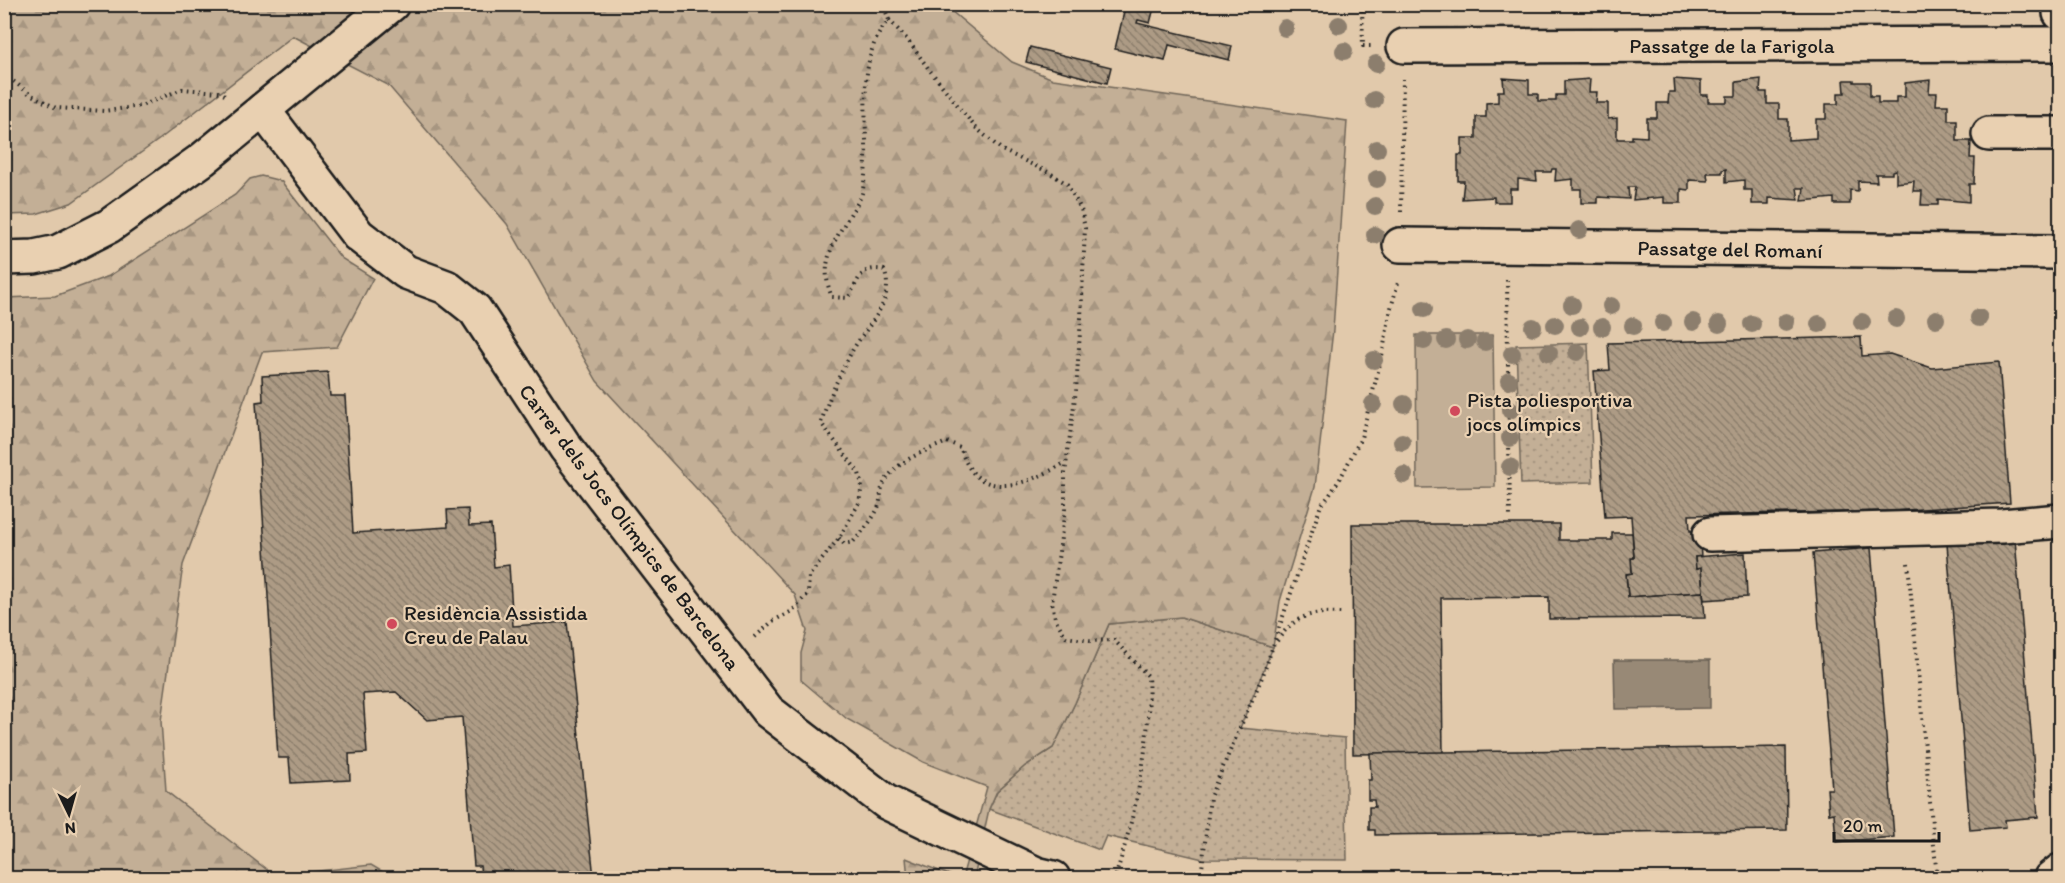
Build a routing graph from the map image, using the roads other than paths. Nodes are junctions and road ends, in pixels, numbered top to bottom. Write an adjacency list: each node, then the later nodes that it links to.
1 (392, 4): 6 (street)
2 (2060, 4): 3 (street)
3 (2061, 13)
4 (2061, 44): 5 (street, Passatge de la Farigola)
5 (1404, 46)
6 (256, 115): 11 (street); 15 (street, Carrer dels Jocs Olímpics de Barcelona)
7 (1989, 134): 8 (street)
8 (2061, 134)
9 (1400, 245): 10 (street, Passatge del Romaní)
10 (2061, 252)
11 (4, 258)
12 (2061, 521): 13 (street)
13 (1710, 534)
14 (2061, 871): 16 (street)
15 (1053, 879)
16 (2051, 879)

